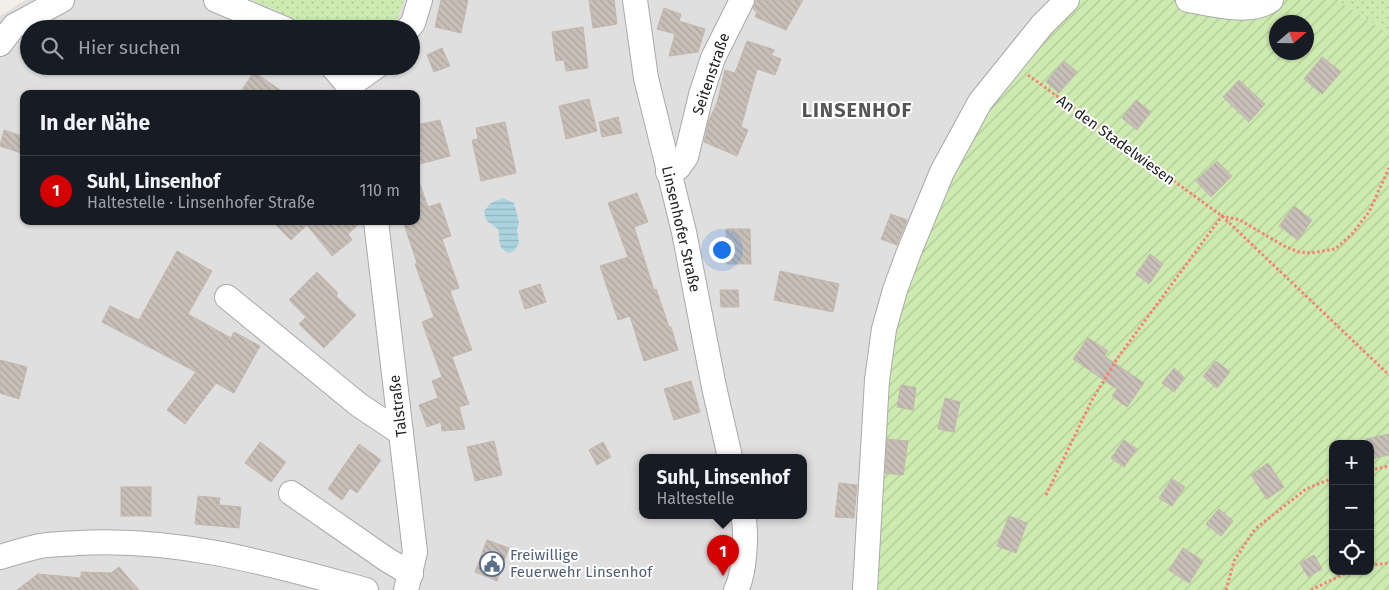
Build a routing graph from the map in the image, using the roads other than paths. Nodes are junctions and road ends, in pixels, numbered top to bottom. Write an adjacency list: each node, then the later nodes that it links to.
1 (62, 0): 9 (street)
2 (216, 0): 10 (street)
3 (420, 0): 11 (street)
4 (634, 0): 17 (street, Linsenhofer Straße)
5 (742, 0): 17 (street, Seitenstraße)
6 (1067, 0): 28 (street)
7 (1188, 0): 8 (street)
8 (1271, 0)
9 (25, 20)
10 (264, 20)
11 (413, 20)
12 (20, 23): 13 (street)
13 (0, 44)
14 (338, 75): 16 (street)
15 (366, 75): 16 (street)
16 (349, 90)
17 (668, 172): 21 (street, Linsenhofer Straße)
18 (376, 225): 20 (street, Talstraße)
19 (227, 297): 20 (street)
20 (401, 433): 25 (street, Talstraße)
21 (729, 454)
22 (290, 493): 25 (street)
23 (744, 519): 27 (street)
24 (0, 557): 26 (street)
25 (409, 582)
26 (366, 590)
27 (736, 590)
28 (865, 590)

